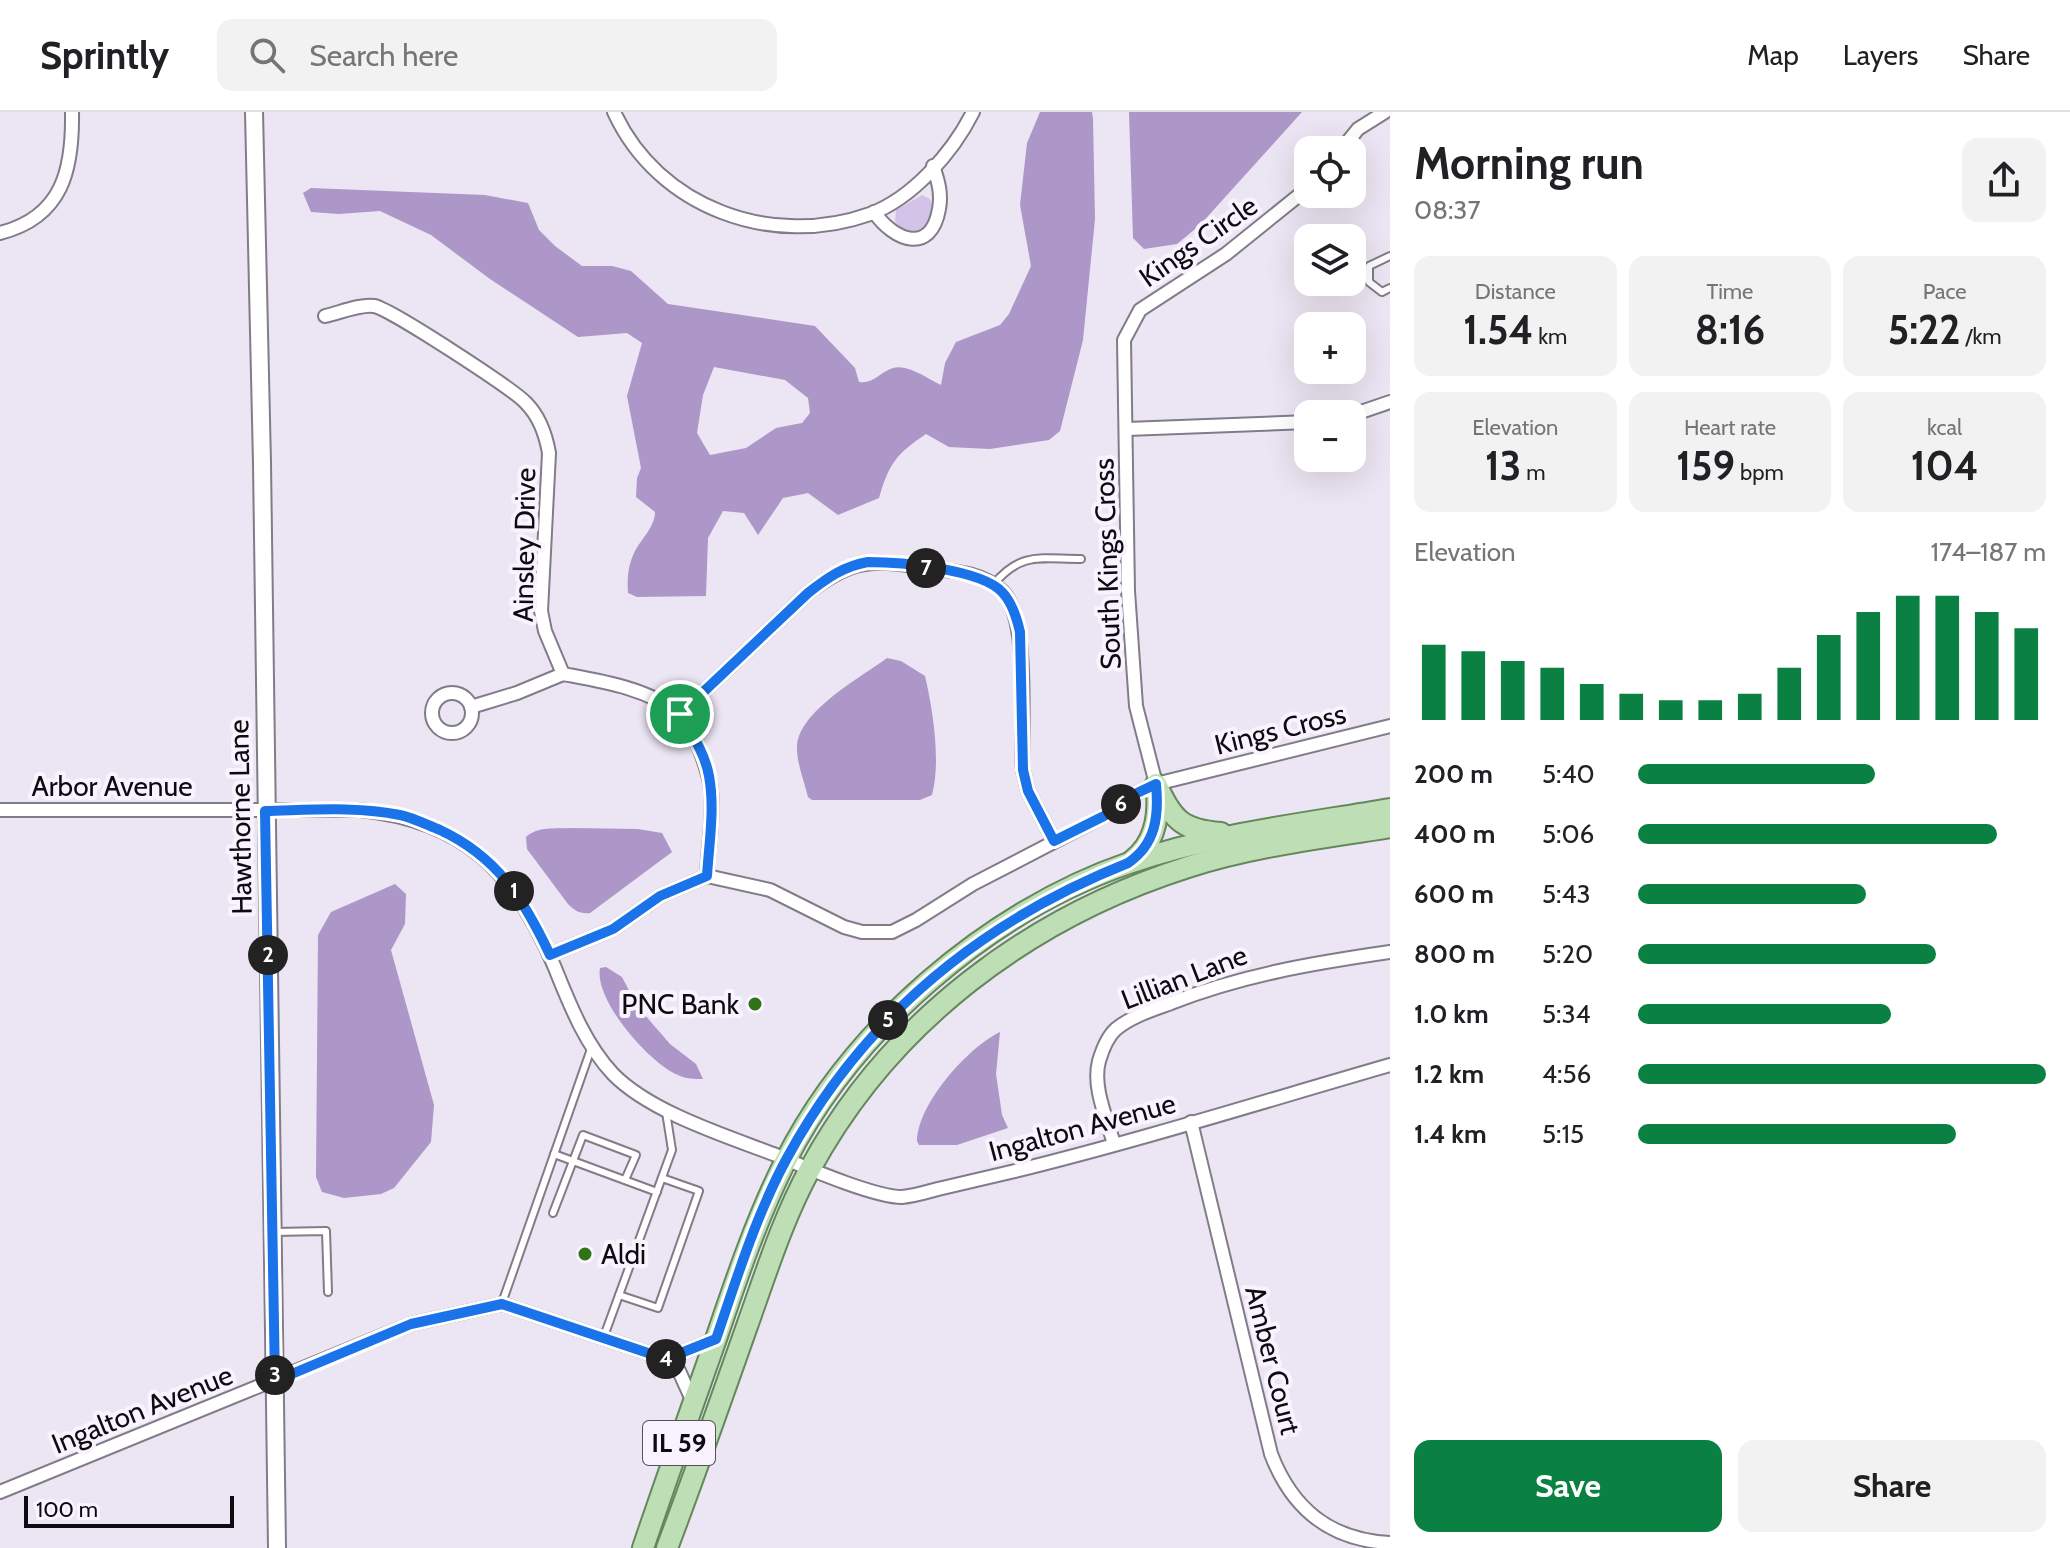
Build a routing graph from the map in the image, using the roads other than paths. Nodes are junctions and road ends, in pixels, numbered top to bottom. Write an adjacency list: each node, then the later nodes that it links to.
1 (72, 112): 10 (street)
2 (254, 112): 28 (street, Hawthorne Lane)
3 (614, 112): 9 (street)
4 (973, 112): 7 (street)
5 (1385, 112): 6 (street)
6 (1352, 136)
7 (933, 166): 9 (street); 9 (street)
8 (1294, 199): 14 (street, Kings Circle)
9 (874, 212)
10 (0, 233)
11 (1390, 256): 12 (lane)
12 (1390, 288)
13 (325, 316): 21 (street, Ainsley Drive)
14 (1124, 340): 18 (street, South Kings Cross)
15 (1390, 402): 16 (street)
16 (1366, 410)
17 (1294, 423): 18 (street)
18 (1127, 429): 25 (street, South Kings Cross)
19 (1081, 559): 20 (lane)
20 (993, 585): 23 (street); 31 (street)
21 (563, 674): 22 (street); 23 (street)
22 (471, 707)
23 (680, 714): 33 (street)
24 (1390, 726): 25 (street, Kings Cross)
25 (1156, 784): 30 (main road); 31 (street); 32 (main road)
26 (1390, 809): 30 (main road, IL 59)
27 (0, 810): 28 (street, Arbor Avenue)
28 (265, 811): 35 (street, Arbor Avenue); 49 (street, Hawthorne Lane)
29 (1390, 827): 44 (main road, IL 59)
30 (1249, 834): 32 (main road, IL 59)
31 (1054, 841): 33 (street)
32 (1128, 863): 42 (main road, IL 59)
33 (707, 876): 35 (street)
34 (1390, 952): 40 (street, Lillian Lane)
35 (550, 955): 36 (street, Arbor Avenue)
36 (593, 1046): 38 (street, Arbor Avenue); 41 (lane)
37 (1390, 1065): 39 (street, Ingalton Avenue)
38 (666, 1110): 42 (street, Arbor Avenue); 45 (lane)
39 (1191, 1122): 40 (street, Ingalton Avenue); 59 (street, Amber Court)
40 (1114, 1144): 44 (street, Ingalton Avenue)
41 (554, 1154): 43 (lane); 52 (lane)
42 (786, 1159): 44 (street, Ingalton Avenue); 54 (main road, IL 59)
43 (572, 1160): 46 (lane); 46 (lane); 48 (lane)
44 (810, 1169): 62 (main road, IL 59)
45 (662, 1178): 47 (lane); 51 (lane)
46 (625, 1180): 47 (lane)
47 (657, 1192): 51 (lane)
48 (553, 1213)
49 (273, 1232): 50 (lane); 56 (street, Hawthorne Lane)
50 (328, 1292)
51 (619, 1295): 53 (lane)
52 (502, 1304): 53 (street); 56 (street, Ingalton Avenue)
53 (603, 1339): 55 (street)
54 (716, 1339): 55 (street); 57 (main road, IL 59)
55 (666, 1359): 57 (street)
56 (275, 1381): 58 (street, Ingalton Avenue); 60 (street, Hawthorne Lane)
57 (693, 1402): 61 (main road, IL 59)
58 (0, 1492)
59 (1390, 1543)
60 (277, 1548)
61 (643, 1548)
62 (667, 1548)

